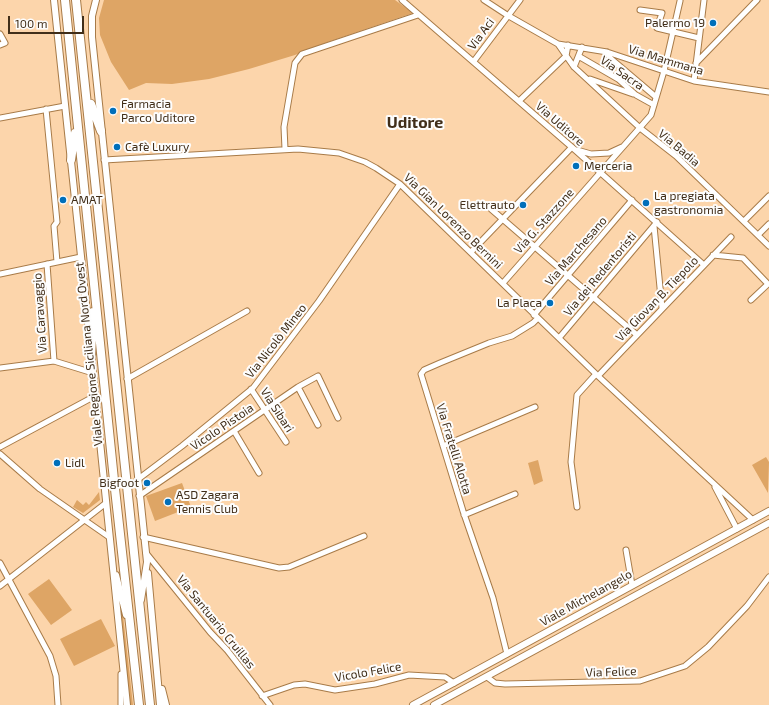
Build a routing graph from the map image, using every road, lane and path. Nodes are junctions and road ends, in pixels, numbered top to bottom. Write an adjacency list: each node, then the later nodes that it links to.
1 (54, 0): 36 (street, Viale Regione Siciliana Nord Ovest)
2 (65, 0): 39 (main road, Viale Regione Siciliana Nord Ovest)
3 (76, 0): 30 (main road, Viale Regione Siciliana Nord Ovest)
4 (96, 0): 41 (street)
5 (402, 0): 12 (street, Via Uditore)
6 (484, 0): 13 (street)
7 (520, 0): 13 (street, Via Aci)
8 (704, 0): 16 (street)
9 (757, 0): 25 (street)
10 (680, 1): 14 (street, Via G. Stazzone)
11 (640, 10): 14 (street)
12 (418, 15): 24 (street, Via Uditore); 44 (street)
13 (507, 15): 17 (street); 24 (street, Via Aci)
14 (674, 32): 16 (street); 27 (street, Via G. Stazzone)
15 (0, 34): 18 (street)
16 (699, 38): 25 (street)
17 (558, 44): 19 (street, Via Mammana); 22 (street, Via Badia)
18 (0, 45)
19 (568, 45): 20 (street, Via Mammana); 22 (street)
20 (582, 47): 21 (street, Via Mammana); 23 (street)
21 (607, 52): 27 (street, Via Mammana); 33 (street)
22 (566, 56): 26 (street, Via Badia); 34 (street)
23 (580, 56): 26 (street); 32 (street, Via Sacra)
24 (474, 62): 34 (street, Via Uditore)
25 (696, 63): 29 (street)
26 (574, 67): 28 (street, Via Badia)
27 (664, 71): 29 (street, Via Mammana); 33 (street, Via G. Stazzone)
28 (587, 79): 32 (street); 40 (street, Via Badia)
29 (694, 81): 31 (street, Via Mammana)
30 (86, 91): 41 (main road); 91 (main road, Viale Regione Siciliana Nord Ovest)
31 (769, 92)
32 (636, 95): 35 (street, Via Sacra)
33 (656, 97): 35 (street, Via G. Stazzone)
34 (519, 101): 43 (street, Via Uditore)
35 (654, 105): 40 (street, Via G. Stazzone)
36 (65, 106): 37 (street); 45 (street, Viale Regione Siciliana Nord Ovest)
37 (46, 109): 38 (street); 63 (street)
38 (0, 118)
39 (77, 122): 45 (main road); 66 (main road, Viale Regione Siciliana Nord Ovest)
40 (640, 128): 42 (street, Via G. Stazzone); 53 (street, Via Badia)
41 (101, 132): 46 (street)
42 (625, 145): 43 (street); 47 (street, Via G. Stazzone)
43 (573, 148): 47 (street, Via Uditore); 52 (street)
44 (285, 149): 46 (street, Via Gian Lorenzo Bernini); 48 (street, Via Gian Lorenzo Bernini)
45 (70, 160): 62 (street, Viale Regione Siciliana Nord Ovest)
46 (104, 160): 82 (street)
47 (601, 173): 50 (street, Via Uditore); 59 (street, Via G. Stazzone)
48 (400, 184): 60 (street, Via Gian Lorenzo Bernini); 84 (street, Via Nicolò Mineo)
49 (769, 196): 53 (street)
50 (632, 200): 54 (street, Via Uditore); 68 (street, Via Marchesano)
51 (491, 209): 52 (street)
52 (503, 219): 59 (street); 60 (street)
53 (744, 221): 56 (street, Via Badia)
54 (655, 224): 65 (street, Via Uditore); 70 (street, Via dei Redentoristi); 72 (street)
55 (769, 224): 56 (street)
56 (758, 235): 58 (street, Via Badia)
57 (731, 236): 61 (street, Via Giovan B. Tiepolo)
58 (769, 246)
59 (535, 247): 68 (street); 69 (street, Via G. Stazzone)
60 (471, 252): 69 (street, Via Gian Lorenzo Bernini)
61 (714, 255): 65 (street, Via Giovan B. Tiepolo); 71 (street)
62 (81, 257): 63 (street); 77 (street, Viale Regione Siciliana Nord Ovest)
63 (57, 262): 64 (street)
64 (47, 264): 67 (street); 78 (street, Via Caravaggio)
65 (704, 265): 72 (street, Via Giovan B. Tiepolo)
66 (93, 273): 77 (main road); 125 (main road, Viale Regione Siciliana Nord Ovest)
67 (0, 274)
68 (568, 276): 70 (street); 74 (street, Via Marchesano)
69 (502, 283): 74 (street, Via Gian Lorenzo Bernini)
70 (593, 298): 75 (street); 76 (street, Via dei Redentoristi)
71 (751, 300)
72 (662, 308): 75 (street, Via Giovan B. Tiepolo)
73 (246, 311): 82 (street)
74 (536, 317): 76 (street, Via Gian Lorenzo Bernini); 93 (street, Via Fratelli Alotta)
75 (637, 335): 81 (street, Via Giovan B. Tiepolo)
76 (559, 338): 81 (street, Via Gian Lorenzo Bernini)
77 (91, 358): 80 (street, Viale Regione Siciliana Nord Ovest)
78 (54, 361): 79 (street); 80 (street)
79 (0, 368)
80 (93, 373): 85 (street, Viale Regione Siciliana Nord Ovest)
81 (597, 375): 99 (street, Via Gian Lorenzo Bernini); 103 (street, Via Giovan B. Tiepolo)
82 (127, 379): 95 (street)
83 (298, 387): 87 (street, Vicolo Pistoia); 88 (street, Vicolo Pistoia); 89 (street)
84 (251, 389): 87 (street, Via Sibari); 98 (street, Via Nicolò Mineo)
85 (96, 396): 94 (street); 102 (street, Viale Regione Siciliana Nord Ovest)
86 (535, 407): 93 (street)
87 (266, 409): 90 (street, Vicolo Pistoia); 92 (street, Via Sibari)
88 (338, 418)
89 (318, 425)
90 (234, 431): 97 (street); 101 (street, Vicolo Pistoia)
91 (123, 437): 95 (street); 123 (main road, Viale Regione Siciliana Nord Ovest)
92 (286, 442)
93 (443, 446): 105 (street, Via Fratelli Alotta)
94 (0, 447)
95 (134, 453): 98 (street)
96 (0, 454): 106 (street)
97 (259, 473)
98 (137, 480): 101 (street)
99 (713, 482): 107 (street, Via Gian Lorenzo Bernini); 109 (street, Via Gian Lorenzo Bernini)
100 (515, 494): 105 (street)
101 (139, 496): 112 (street)
102 (106, 504): 106 (street); 111 (street, Viale Regione Siciliana Nord Ovest)
103 (577, 507)
104 (769, 511): 107 (street, Viale Michelangelo)
105 (464, 515): 126 (street, Via Fratelli Alotta)
106 (84, 520): 111 (street); 119 (street)
107 (753, 520): 109 (street, Viale Michelangelo)
108 (769, 523): 122 (street, Viale Michelangelo)
109 (737, 529): 120 (street, Viale Michelangelo)
110 (364, 536): 112 (street)
111 (109, 537): 113 (street, Viale Regione Siciliana Nord Ovest)
112 (143, 537): 115 (street)
113 (110, 550): 124 (street, Viale Regione Siciliana Nord Ovest); 125 (street)
114 (626, 550): 120 (street)
115 (146, 553): 116 (street); 130 (street, Via Santuario Cruillas)
116 (147, 562): 123 (street); 127 (street)
117 (0, 563): 119 (street)
118 (769, 577): 128 (street, Via Felice)
119 (9, 579): 121 (street); 131 (street)
120 (632, 585): 122 (street); 126 (street, Viale Michelangelo)
121 (0, 586)
122 (638, 595): 128 (street, Viale Michelangelo)
123 (139, 607): 135 (main road, Viale Regione Siciliana Nord Ovest)
124 (120, 637): 132 (street); 133 (street, Viale Regione Siciliana Nord Ovest)
125 (132, 642): 134 (main road, Viale Regione Siciliana Nord Ovest)
126 (507, 654): 129 (street, Viale Michelangelo)
127 (158, 676): 136 (street); 137 (street)
128 (486, 677): 140 (street, Viale Michelangelo)
129 (454, 683): 130 (street, Vicolo Felice); 139 (street, Viale Michelangelo)
130 (262, 696): 138 (street, Via Santuario Cruillas)
131 (58, 705)
132 (121, 705)
133 (127, 705)
134 (139, 705)
135 (150, 705)
136 (160, 705)
137 (166, 705)
138 (270, 705)
139 (413, 705)
140 (434, 705)

